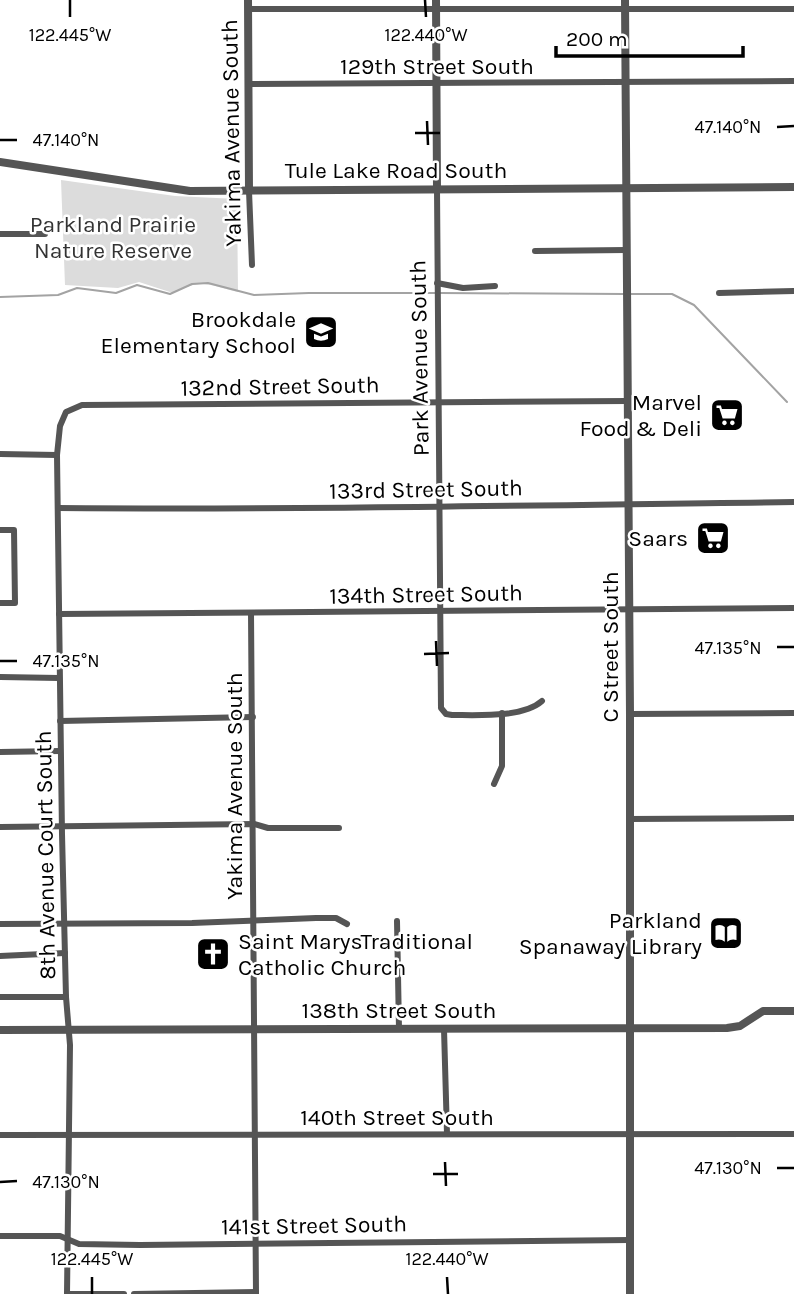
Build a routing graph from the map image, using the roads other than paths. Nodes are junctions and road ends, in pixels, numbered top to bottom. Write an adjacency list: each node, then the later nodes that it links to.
1 (625, 0): 5 (street, C Street South)
2 (248, 5): 3 (street); 9 (street, Yakima Avenue South)
3 (436, 5): 5 (street); 7 (street, Park Avenue South)
4 (794, 9): 5 (street)
5 (625, 10): 8 (street, C Street South)
6 (794, 81): 8 (street, 129th Street South)
7 (436, 83): 8 (street, 129th Street South); 9 (street, 129th Street South); 13 (street, Park Avenue South)
8 (625, 83): 12 (street, C Street South)
9 (248, 84): 14 (street, Yakima Avenue South)
10 (0, 162): 14 (street, Tule Lake Road South)
11 (794, 187): 12 (street, Tule Lake Road South)
12 (625, 188): 13 (street, Tule Lake Road South); 17 (street, C Street South)
13 (437, 189): 14 (street, Tule Lake Road South); 20 (street, Park Avenue South)
14 (249, 191): 19 (street, Yakima Avenue South)
15 (0, 234): 16 (street)
16 (45, 234)
17 (626, 250): 18 (street); 24 (street, C Street South)
18 (535, 251)
19 (252, 265)
20 (437, 283): 21 (street); 25 (street, Park Avenue South)
21 (495, 286)
22 (794, 291): 23 (street)
23 (719, 293)
24 (627, 401): 25 (street, 132nd Street South); 30 (street, C Street South)
25 (438, 402): 26 (street, 132nd Street South); 31 (street, Park Avenue South)
26 (64, 416): 28 (street, 8th Avenue Court South)
27 (0, 454): 28 (street)
28 (57, 455): 32 (street, 8th Avenue Court South)
29 (794, 502): 30 (street, 133rd Street South)
30 (628, 505): 31 (street, 133rd Street South); 36 (street, C Street South)
31 (439, 507): 32 (street, 133rd Street South); 37 (street, Park Avenue South)
32 (58, 508): 39 (street, 8th Avenue Court South)
33 (0, 530): 34 (street)
34 (0, 603)
35 (794, 608): 36 (street, 134th Street South)
36 (629, 609): 37 (street, 134th Street South); 45 (street, C Street South)
37 (440, 611): 38 (street, 134th Street South); 43 (street, Park Avenue South)
38 (251, 613): 39 (street, 134th Street South); 46 (street, Yakima Avenue South)
39 (59, 614): 41 (street, 8th Avenue Court South)
40 (0, 677): 41 (street)
41 (59, 678): 47 (street, 8th Avenue Court South)
42 (542, 701): 43 (street)
43 (502, 713): 50 (street)
44 (794, 713): 45 (street)
45 (630, 714): 52 (street, C Street South)
46 (254, 717): 47 (street); 53 (street, Yakima Avenue South)
47 (60, 721): 48 (street, 8th Avenue Court South)
48 (60, 751): 49 (street); 54 (street, 8th Avenue Court South)
49 (0, 752)
50 (494, 784)
51 (794, 818): 52 (street)
52 (629, 819): 70 (street, C Street South)
53 (254, 824): 54 (street); 56 (street); 57 (street, Yakima Avenue South)
54 (62, 826): 55 (street); 59 (street, 8th Avenue Court South)
55 (0, 827)
56 (339, 828)
57 (254, 921): 59 (street); 61 (street); 67 (street, Yakima Avenue South)
58 (397, 921): 68 (street)
59 (64, 923): 60 (street); 62 (street, 8th Avenue Court South)
60 (0, 924)
61 (347, 924)
62 (65, 953): 63 (street); 65 (street, 8th Avenue Court South)
63 (0, 956)
64 (0, 997): 65 (street)
65 (66, 997): 72 (street, 8th Avenue Court South)
66 (794, 1011): 70 (street, 138th Street South)
67 (255, 1029): 68 (street, 138th Street South); 72 (street, 138th Street South); 78 (street, Yakima Avenue South)
68 (399, 1029): 69 (street, 138th Street South)
69 (444, 1029): 70 (street, 138th Street South); 73 (street)
70 (631, 1029): 74 (street, C Street South)
71 (0, 1030): 72 (street, 138th Street South)
72 (67, 1030): 77 (street, 8th Avenue Court South)
73 (447, 1134): 74 (street, 140th Street South); 78 (street, 140th Street South)
74 (630, 1134): 75 (street, 140th Street South); 81 (street, C Street South)
75 (794, 1134)
76 (0, 1135): 77 (street, 140th Street South)
77 (69, 1136): 78 (street, 140th Street South); 80 (street, 8th Avenue Court South)
78 (256, 1136): 82 (street, Yakima Avenue South)
79 (0, 1236): 80 (street, 141st Street South)
80 (67, 1240): 82 (street, 141st Street South); 84 (street, 8th Avenue Court South)
81 (630, 1240): 82 (street, 141st Street South); 87 (street, C Street South)
82 (255, 1242): 83 (street, Yakima Avenue South)
83 (256, 1293): 86 (street)
84 (67, 1294): 85 (street)
85 (124, 1294)
86 (134, 1294)
87 (630, 1294)

